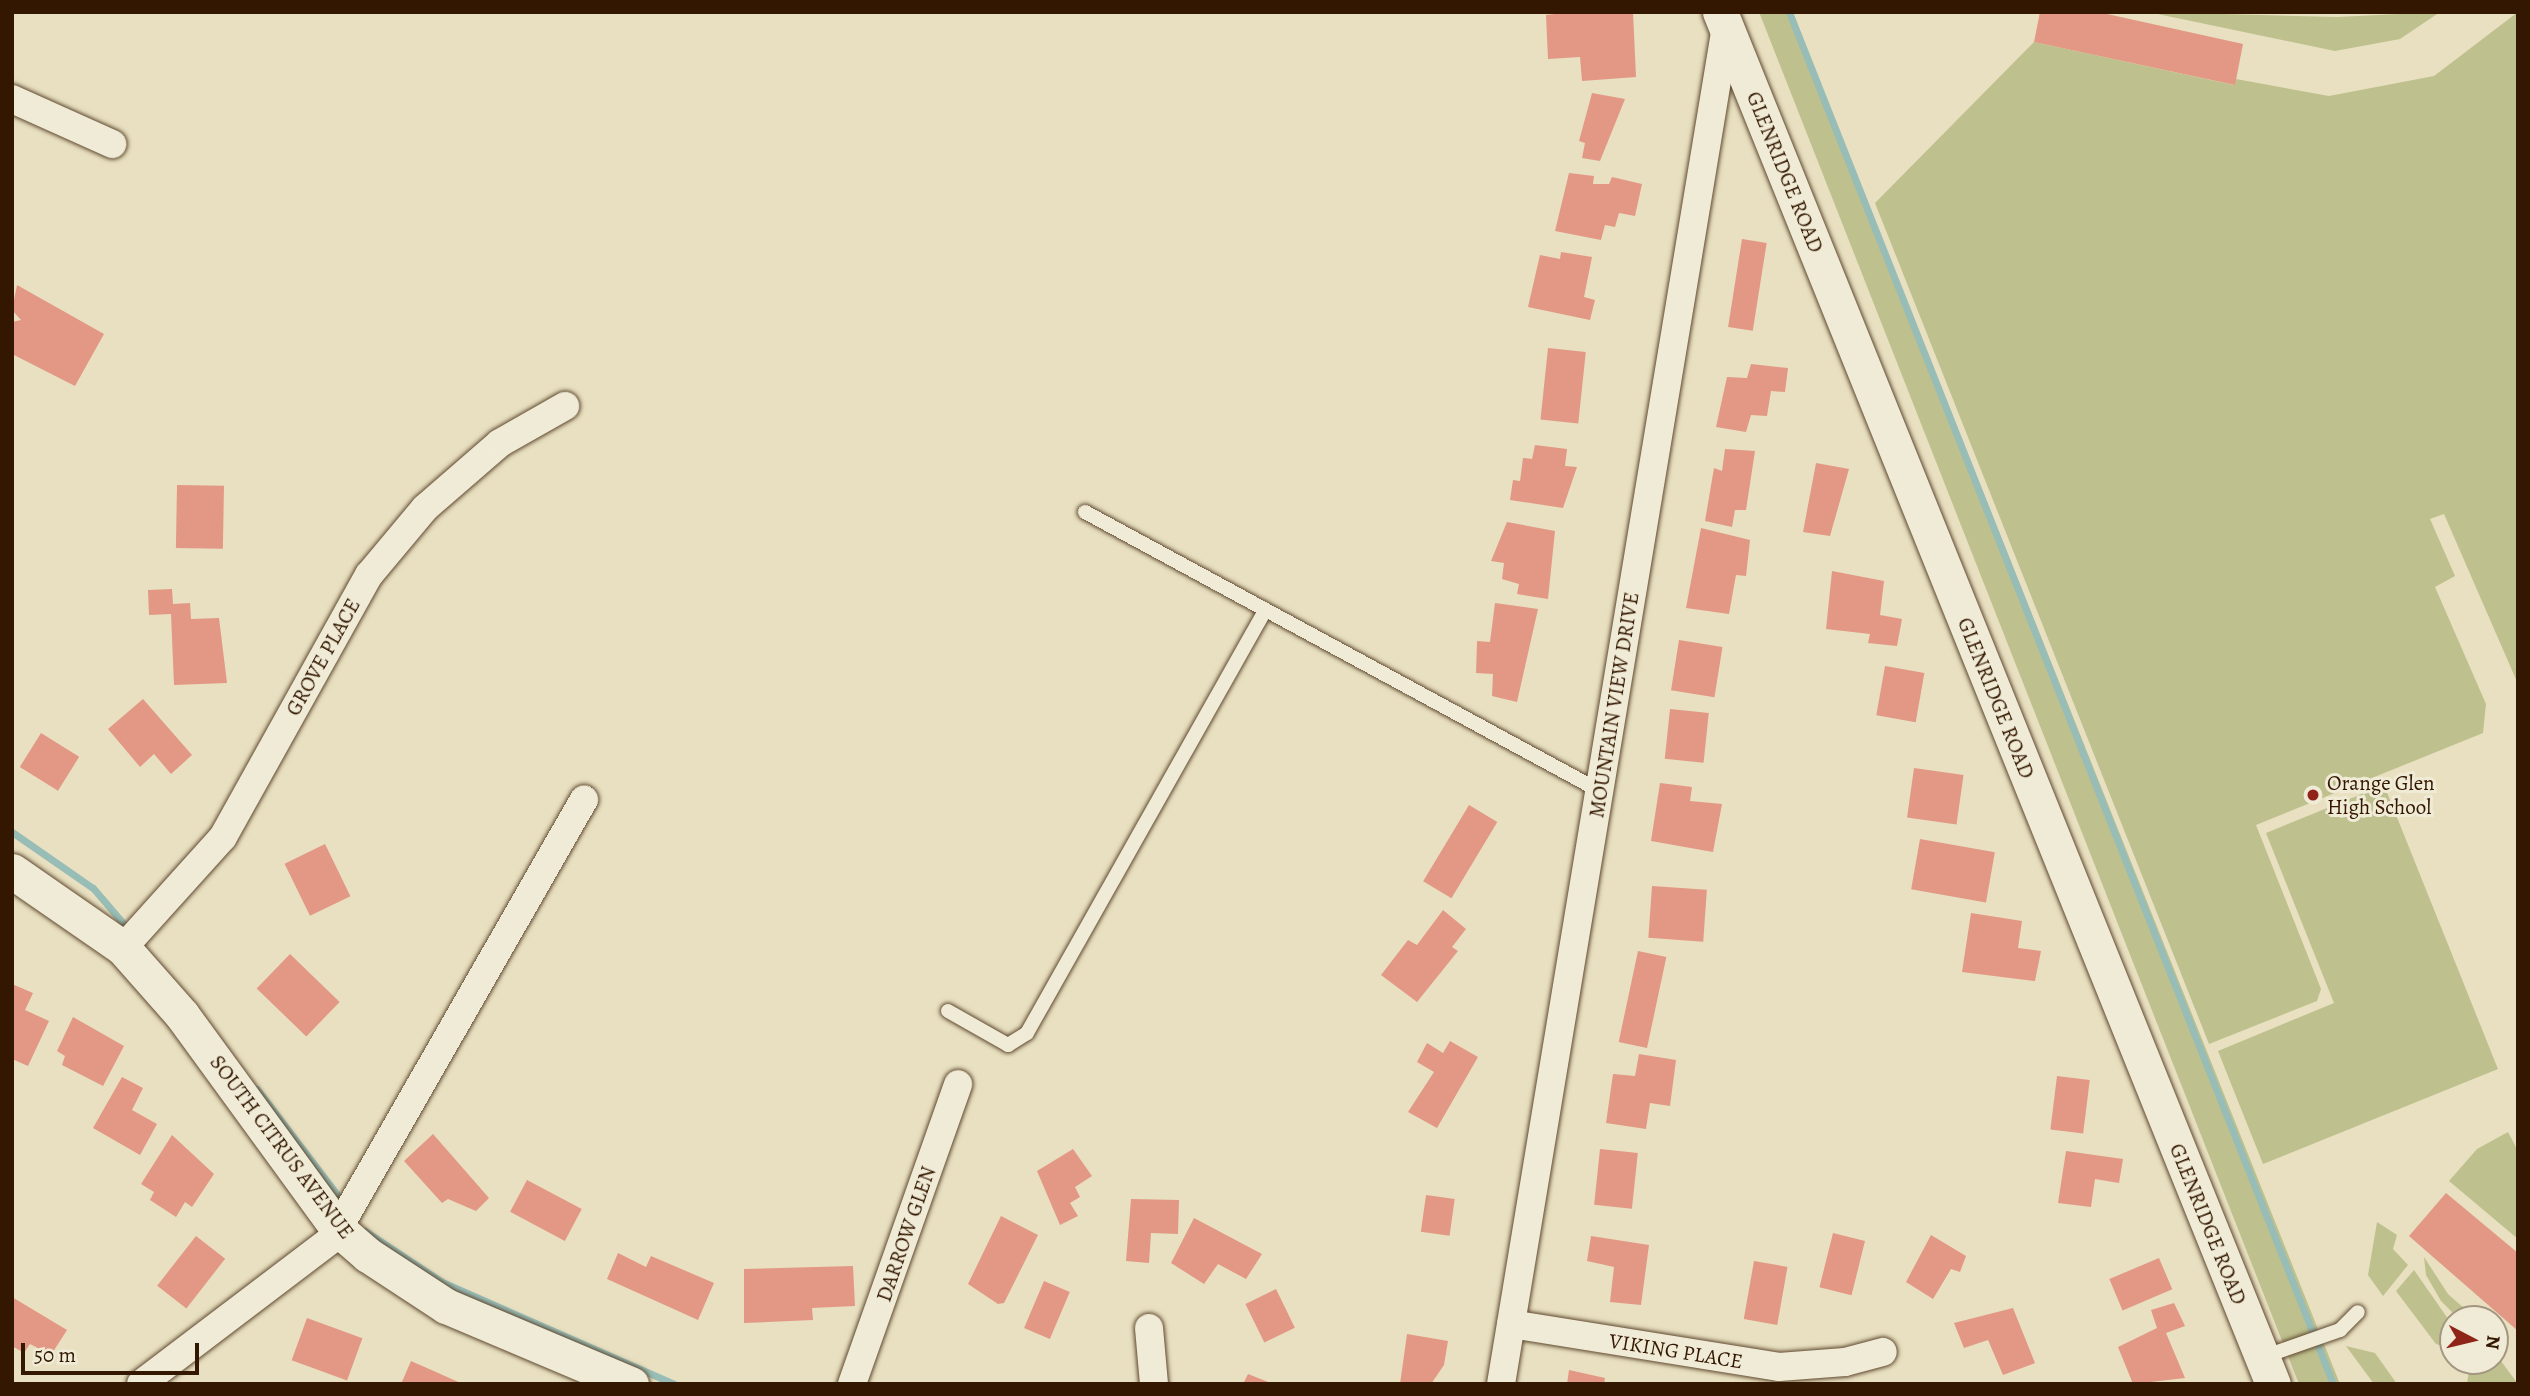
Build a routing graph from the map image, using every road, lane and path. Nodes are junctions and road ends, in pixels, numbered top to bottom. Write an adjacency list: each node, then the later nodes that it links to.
1 (1723, 19): 7 (street, MOUNTAIN VIEW DRIVE); 18 (street, GLENRIDGE ROAD)
2 (15, 107): 3 (street)
3 (112, 144)
4 (565, 406): 10 (street, GROVE PLACE)
5 (1085, 512): 6 (lane)
6 (1263, 614): 7 (lane); 11 (lane)
7 (1600, 791): 15 (street, MOUNTAIN VIEW DRIVE)
8 (584, 799): 13 (street)
9 (12, 871): 10 (street, SOUTH CITRUS AVENUE)
10 (123, 948): 13 (street, SOUTH CITRUS AVENUE)
11 (948, 1011)
12 (958, 1084): 21 (street, DARROW GLEN)
13 (340, 1230): 19 (street); 20 (street, SOUTH CITRUS AVENUE)
14 (2358, 1312): 18 (lane)
15 (1511, 1324): 17 (street, VIKING PLACE); 23 (street, MOUNTAIN VIEW DRIVE)
16 (1149, 1328): 22 (street)
17 (1883, 1352)
18 (2267, 1370)
19 (141, 1384)
20 (631, 1384)
21 (852, 1384)
22 (1154, 1384)
23 (1501, 1384)

